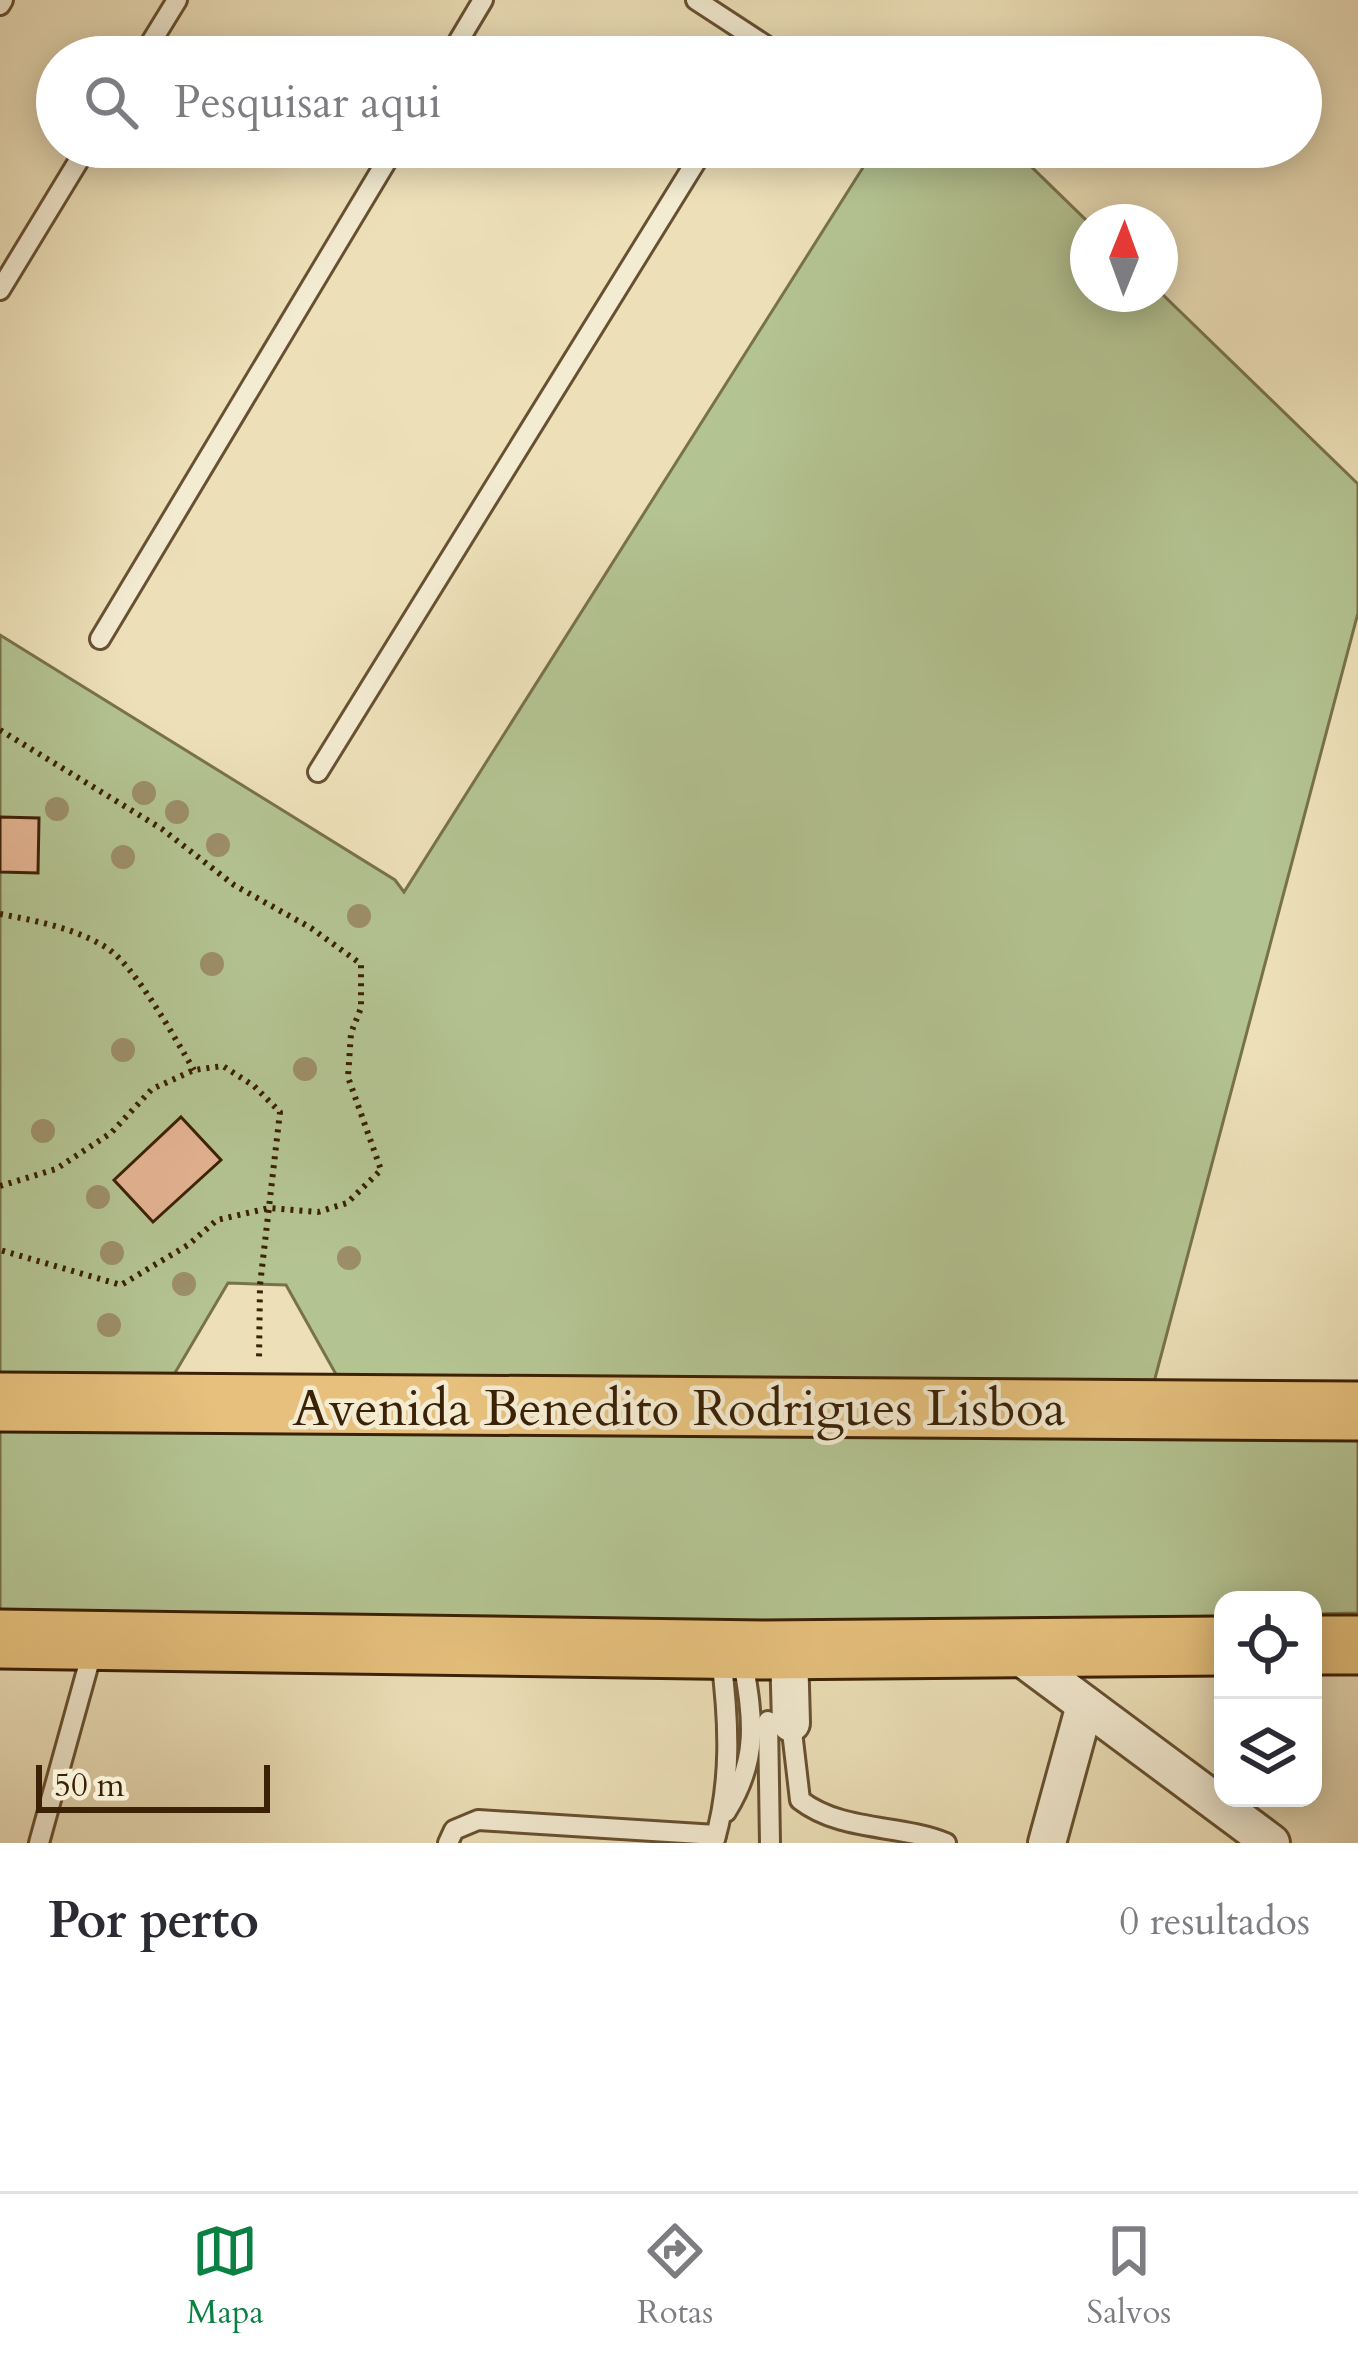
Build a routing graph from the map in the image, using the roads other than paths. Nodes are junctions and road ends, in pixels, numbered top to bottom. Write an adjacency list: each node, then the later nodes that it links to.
1 (177, 0): 4 (lane)
2 (483, 0): 5 (lane)
3 (696, 0): 6 (lane)
4 (155, 36)
5 (461, 36)
6 (750, 36)
7 (74, 168): 10 (lane)
8 (382, 168): 11 (lane)
9 (692, 168): 12 (lane)
10 (0, 290)
11 (100, 639)
12 (318, 772)
13 (0, 1402): 14 (main road, Avenida Benedito Rodrigues Lisboa)
14 (1358, 1411)
15 (0, 1639): 16 (main road)
16 (95, 1641): 21 (main road); 25 (lane)
17 (1358, 1645): 19 (main road)
18 (1214, 1646): 20 (main road)
19 (1322, 1646)
20 (1010, 1648): 21 (main road); 22 (street)
21 (753, 1649): 23 (street); 24 (lane)
22 (1085, 1705): 29 (street); 30 (street)
23 (780, 1722): 27 (lane); 28 (lane)
24 (717, 1833): 26 (lane)
25 (39, 1843)
26 (448, 1843)
27 (770, 1843)
28 (946, 1843)
29 (1047, 1843)
30 (1271, 1843)

